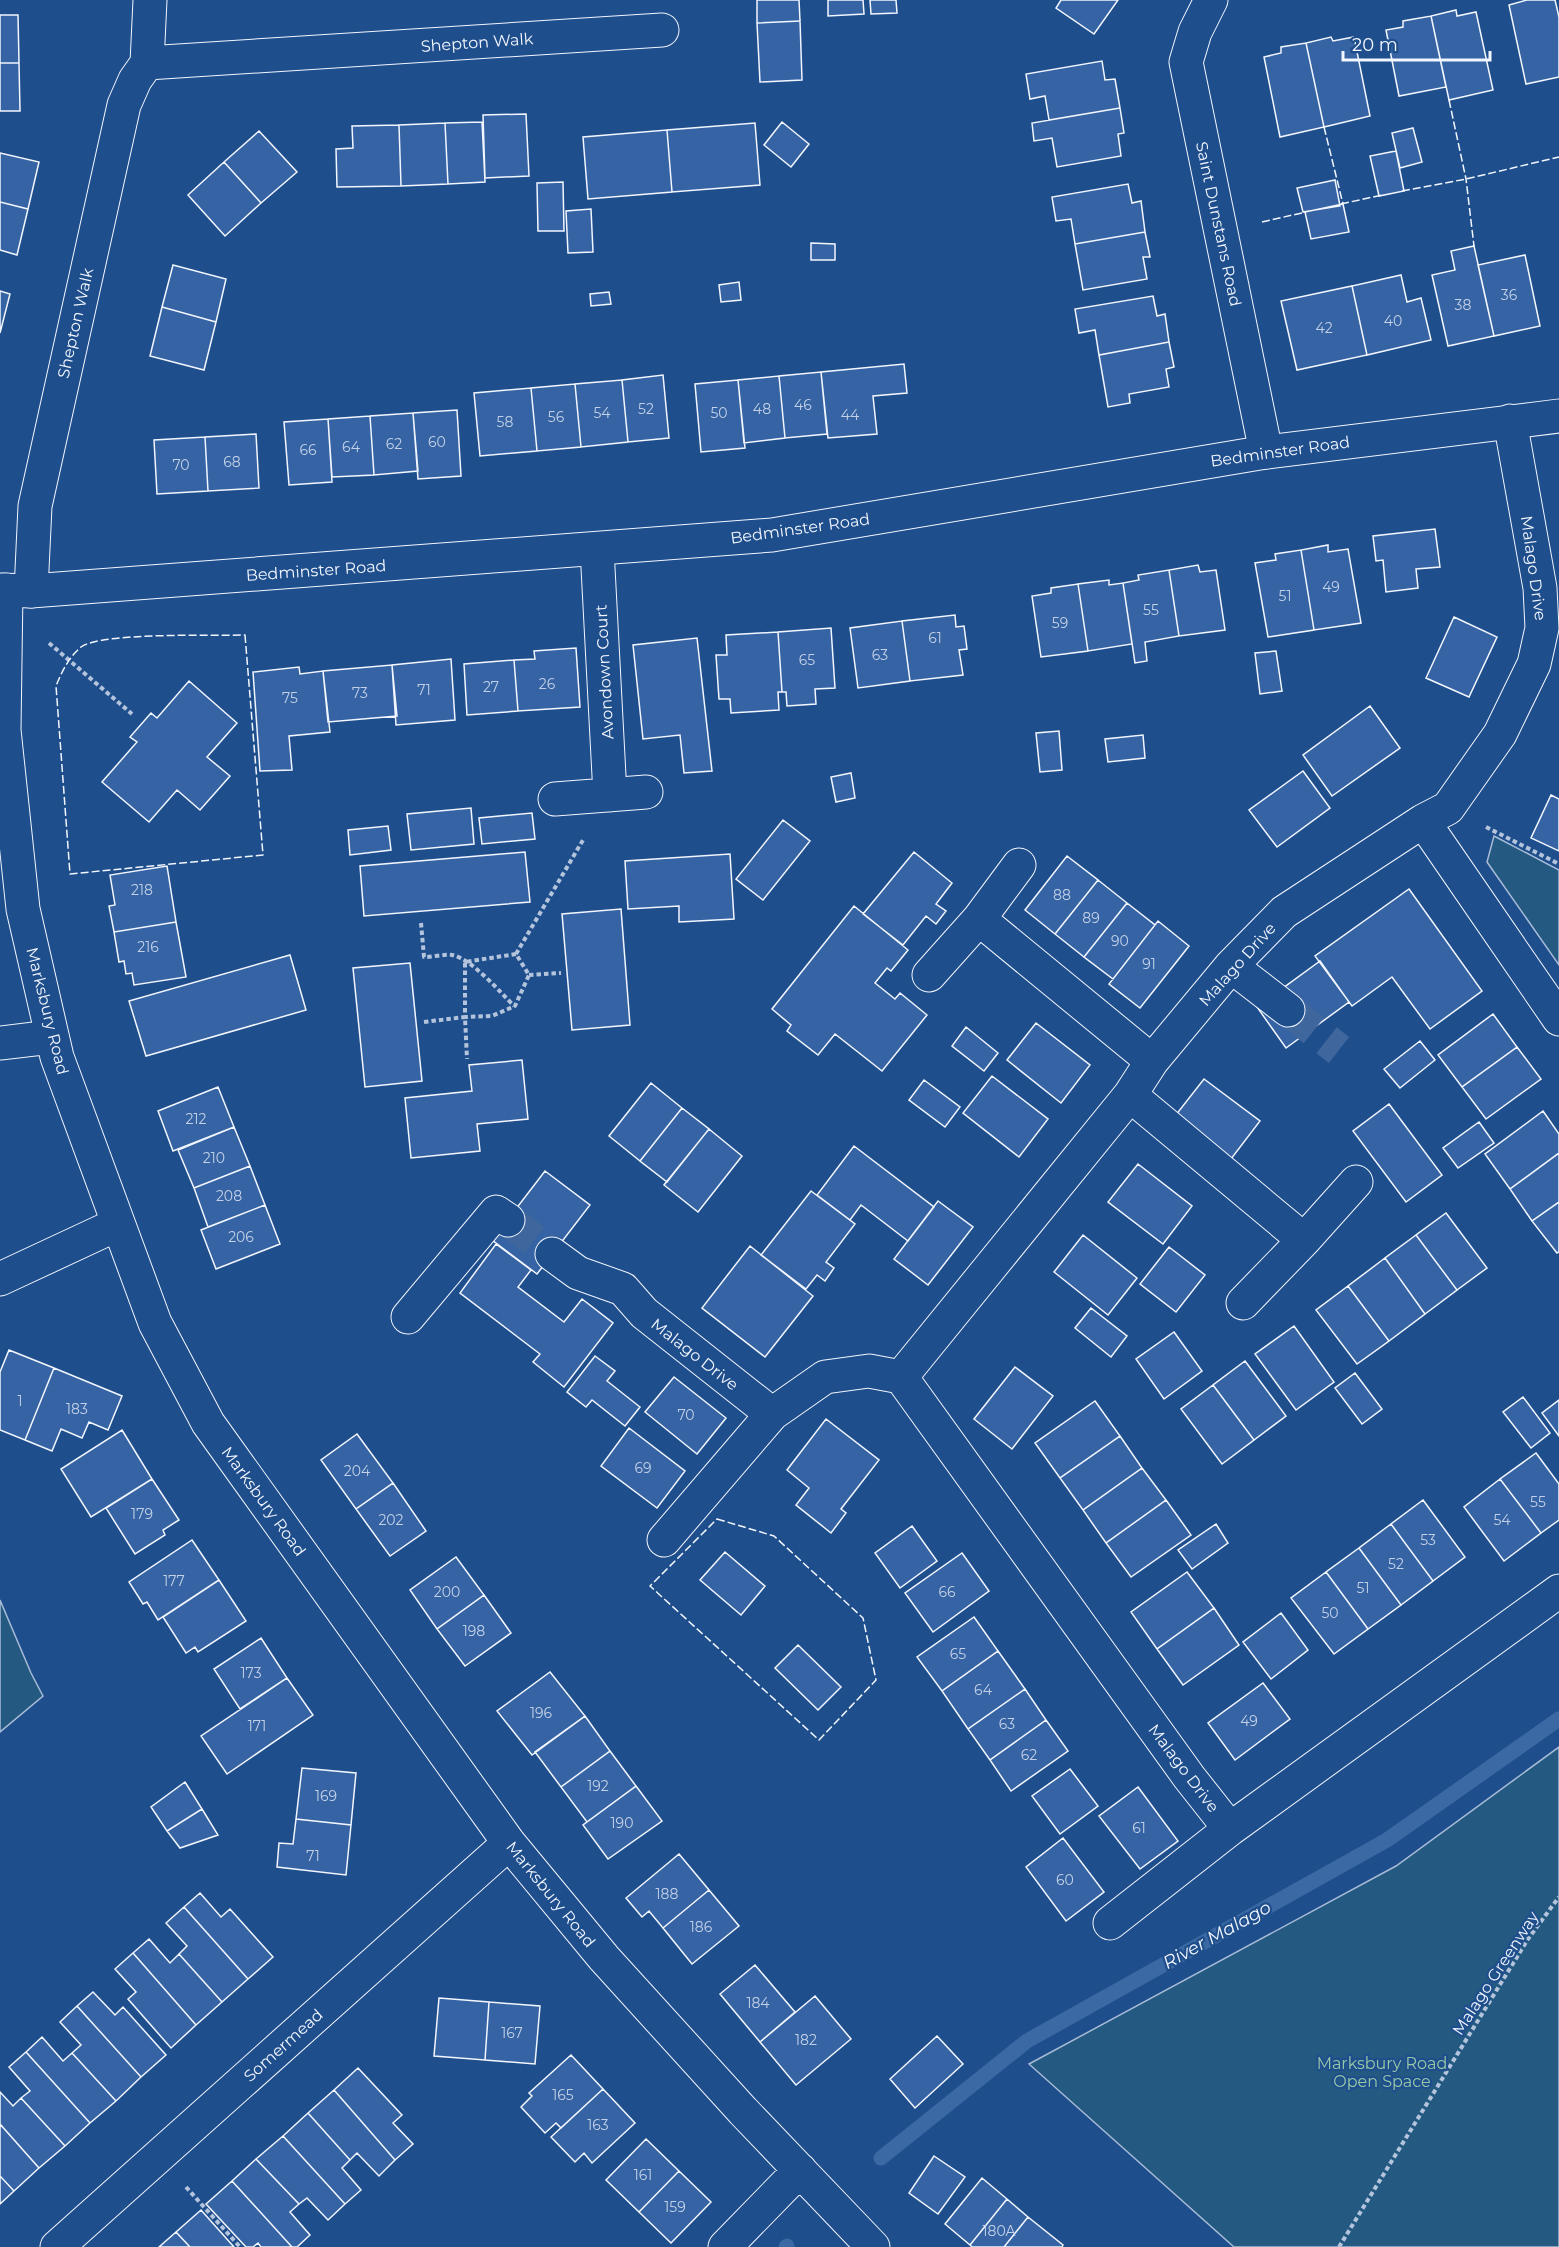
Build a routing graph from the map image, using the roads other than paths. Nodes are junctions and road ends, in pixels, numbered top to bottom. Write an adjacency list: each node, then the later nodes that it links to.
1 (150, 0): 4 (street, Shepton Walk)
2 (1211, 0): 7 (street, Saint Dunstans Road)
3 (662, 30): 4 (street, Shepton Walk)
4 (147, 63): 9 (street, Shepton Walk)
5 (1559, 416): 6 (street, Bedminster Road)
6 (1510, 421): 7 (street, Bedminster Road); 14 (street, Malago Drive)
7 (1266, 452): 8 (street, Bedminster Road)
8 (597, 549): 9 (street, Bedminster Road); 12 (street, Avondown Court)
9 (11, 595): 10 (street, Marksbury Road)
10 (2, 732): 21 (street, Marksbury Road)
11 (646, 792): 12 (street)
12 (610, 795): 13 (street)
13 (555, 799)
14 (1435, 814): 17 (street, Malago Drive); 20 (street)
15 (1019, 865): 16 (street)
16 (979, 919): 18 (street); 23 (street)
17 (1231, 966): 19 (street); 23 (street, Malago Drive)
18 (929, 975)
19 (1288, 1010)
20 (1559, 1019)
21 (51, 1037): 22 (street); 27 (street, Marksbury Road)
22 (0, 1043)
23 (1152, 1061): 24 (street, Malago Drive)
24 (1130, 1095): 28 (street); 33 (street, Malago Drive)
25 (1356, 1182): 28 (street)
26 (507, 1220): 32 (street)
27 (118, 1224): 30 (street); 38 (street, Marksbury Road)
28 (1304, 1240): 31 (street)
29 (552, 1254): 34 (street, Malago Drive)
30 (0, 1279)
31 (1243, 1303)
32 (408, 1317)
33 (901, 1377): 34 (street); 37 (street, Malago Drive)
34 (772, 1414): 35 (street)
35 (664, 1540)
36 (1559, 1591): 37 (street, Malago Drive)
37 (1230, 1829): 39 (street)
38 (509, 1843): 40 (street, Marksbury Road); 41 (street, Somermead)
39 (1110, 1923)
40 (805, 2176): 42 (street); 43 (street, Marksbury Road)
41 (57, 2247)
42 (724, 2247)
43 (873, 2247)

